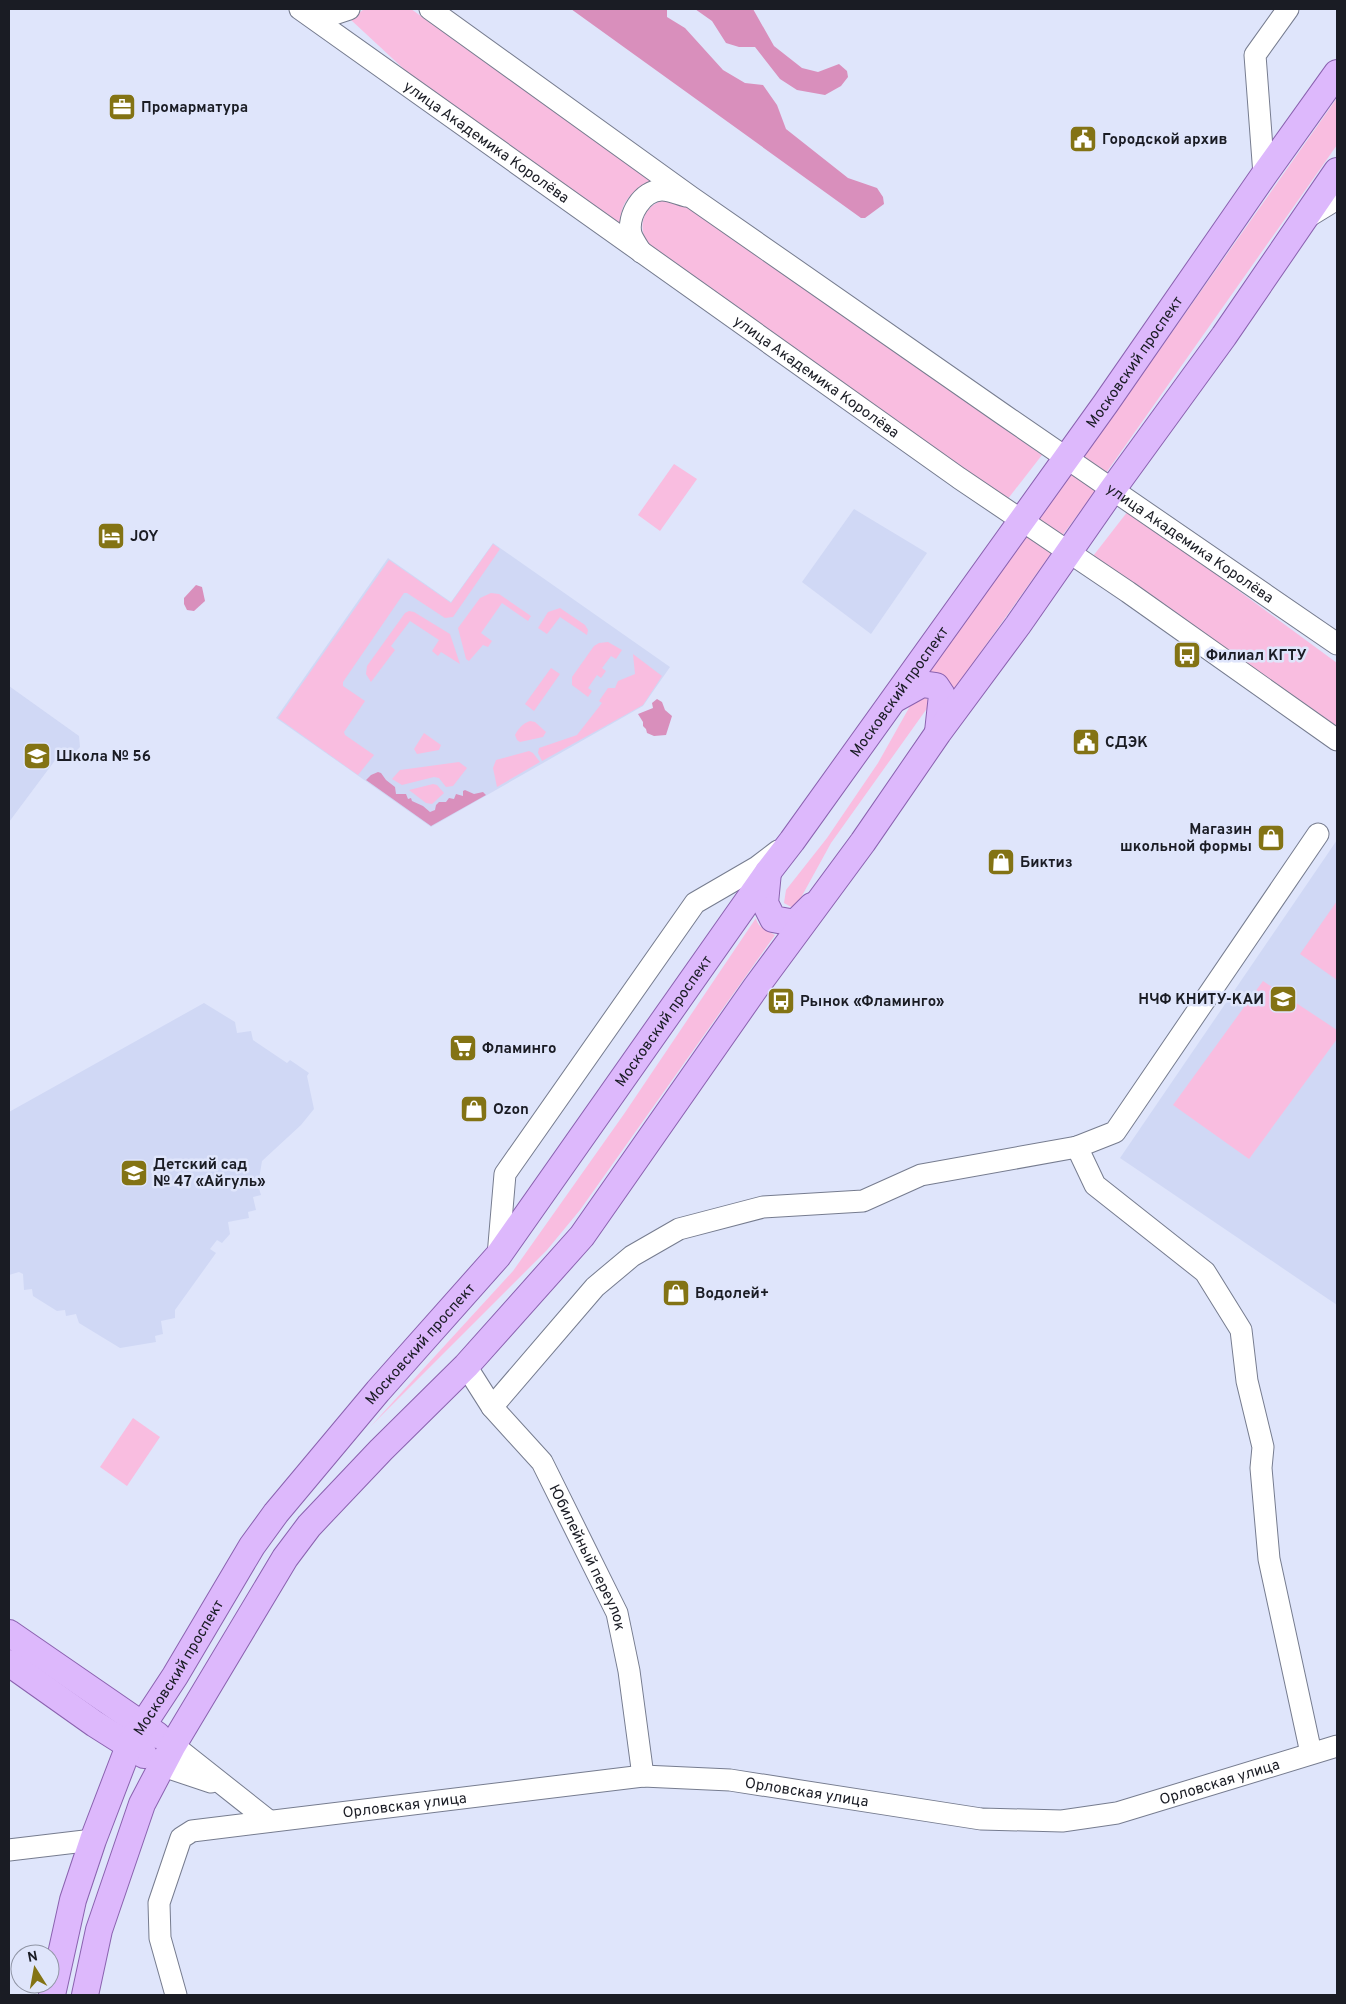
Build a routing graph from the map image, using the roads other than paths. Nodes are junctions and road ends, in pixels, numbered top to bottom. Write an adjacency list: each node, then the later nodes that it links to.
1 (300, 9): 2 (street); 11 (street, улица Академика Королёва)
2 (349, 9)
3 (430, 9): 8 (street, улица Академика Королёва)
4 (1288, 9): 7 (street)
5 (1337, 73): 7 (main road, Московский проспект)
6 (1337, 171): 10 (main road)
7 (1264, 175): 12 (main road, Московский проспект)
8 (691, 197): 11 (street); 12 (street, улица Академика Королёва)
9 (1337, 199): 10 (street)
10 (1302, 220): 13 (main road)
11 (641, 253): 14 (street, улица Академика Королёва)
12 (1066, 458): 13 (street, улица Академика Королёва); 14 (main road, Московский проспект)
13 (1112, 490): 15 (main road); 16 (street, улица Академика Королёва)
14 (1022, 520): 15 (street, улица Академика Королёва); 17 (main road, Московский проспект)
15 (1069, 552): 18 (main road); 19 (street, улица Академика Королёва)
16 (1337, 644)
17 (892, 700): 18 (main road); 21 (main road, Московский проспект)
18 (938, 733): 23 (main road)
19 (1337, 740)
20 (1318, 834): 24 (street)
21 (792, 841): 22 (main road, Московский проспект); 25 (street)
22 (768, 872): 23 (main road); 25 (main road, Московский проспект)
23 (827, 892): 26 (main road)
24 (1077, 1147): 27 (street); 32 (street)
25 (498, 1256): 30 (main road, Московский проспект)
26 (466, 1366): 27 (street, Юбилейный переулок); 33 (main road)
27 (492, 1407): 34 (street, Юбилейный переулок)
28 (9, 1633): 30 (main road)
29 (9, 1663): 30 (main road)
30 (136, 1736): 33 (main road); 36 (main road, Московский проспект)
31 (1337, 1746): 32 (street, Орловская улица)
32 (1311, 1753): 34 (street, Орловская улица)
33 (168, 1755): 35 (street); 39 (main road)
34 (643, 1776): 35 (street, Орловская улица)
35 (269, 1821): 40 (street, Орловская улица)
36 (93, 1840): 37 (street); 38 (main road, Московский проспект)
37 (9, 1850)
38 (52, 1995)
39 (85, 1995)
40 (176, 1995)

